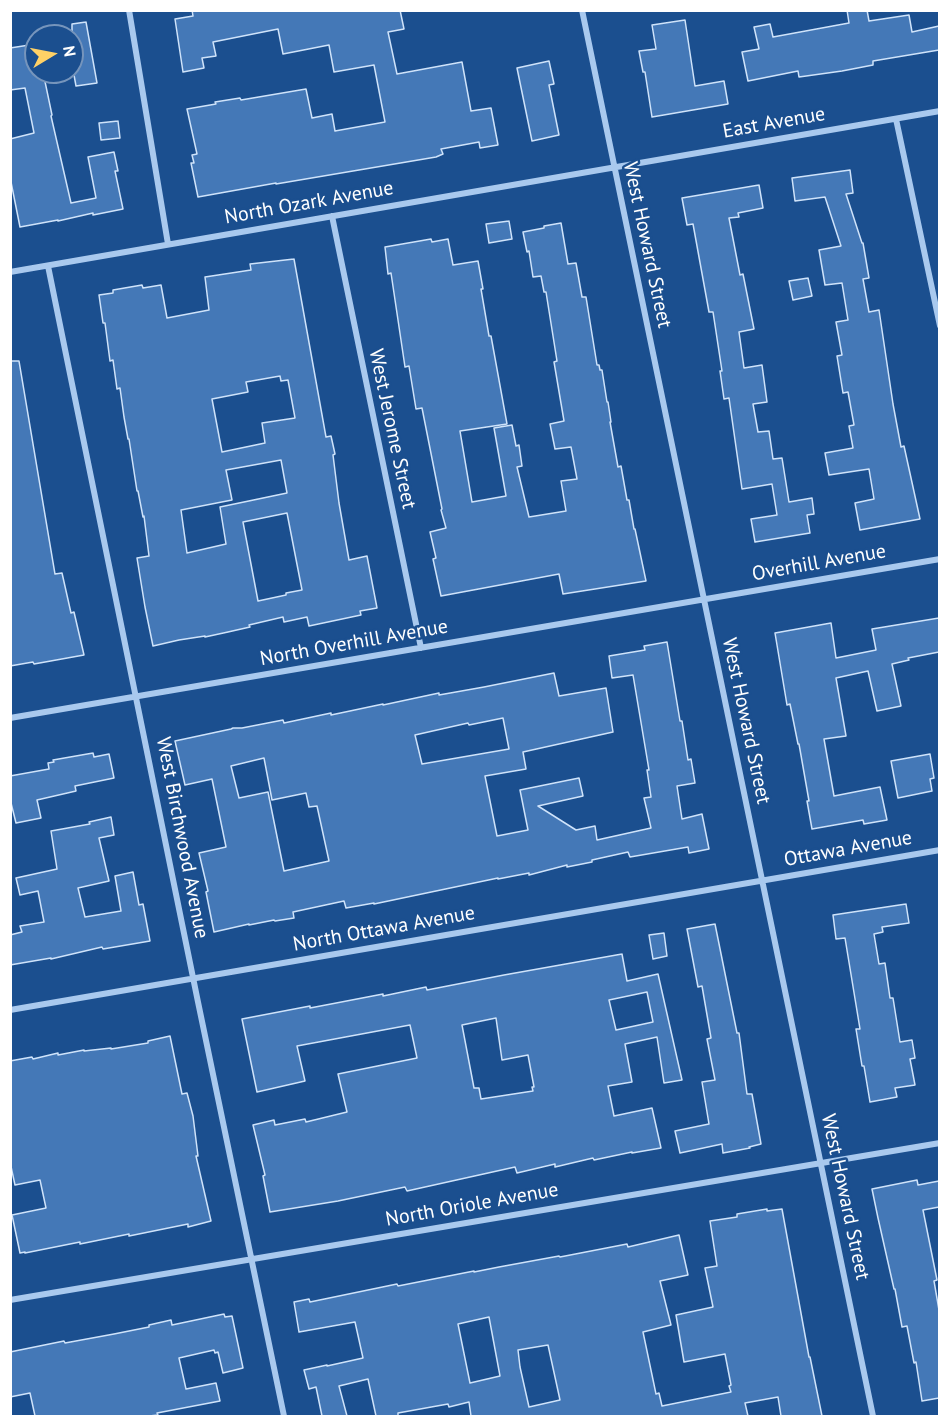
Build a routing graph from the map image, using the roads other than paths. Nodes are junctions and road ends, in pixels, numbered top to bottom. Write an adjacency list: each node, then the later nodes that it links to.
1 (129, 10): 7 (street)
2 (582, 10): 5 (street, West Howard Street)
3 (939, 111): 4 (street, East Avenue)
4 (896, 119): 5 (street, East Avenue); 10 (street)
5 (614, 166): 6 (street, North Ozark Avenue); 12 (street, West Howard Street)
6 (332, 216): 7 (street, North Ozark Avenue); 13 (street, West Jerome Street)
7 (168, 244): 8 (street, North Ozark Avenue)
8 (48, 266): 9 (street, North Ozark Avenue); 14 (street, West Birchwood Avenue)
9 (10, 272)
10 (939, 326)
11 (939, 559): 12 (street, Overhill Avenue)
12 (704, 600): 13 (street, North Overhill Avenue); 17 (street, West Howard Street)
13 (421, 648): 14 (street, North Overhill Avenue)
14 (136, 697): 15 (street, North Overhill Avenue); 18 (street, West Birchwood Avenue)
15 (10, 718)
16 (939, 850): 17 (street, Ottawa Avenue)
17 (762, 880): 18 (street, North Ottawa Avenue); 21 (street, West Howard Street)
18 (193, 978): 19 (street, North Ottawa Avenue); 22 (street, West Birchwood Avenue)
19 (10, 1010)
20 (939, 1143): 21 (street, North Oriole Avenue)
21 (821, 1163): 22 (street, North Oriole Avenue); 25 (street, West Howard Street)
22 (252, 1259): 23 (street, North Oriole Avenue); 24 (street, West Birchwood Avenue)
23 (10, 1300)
24 (284, 1416)
25 (873, 1416)

